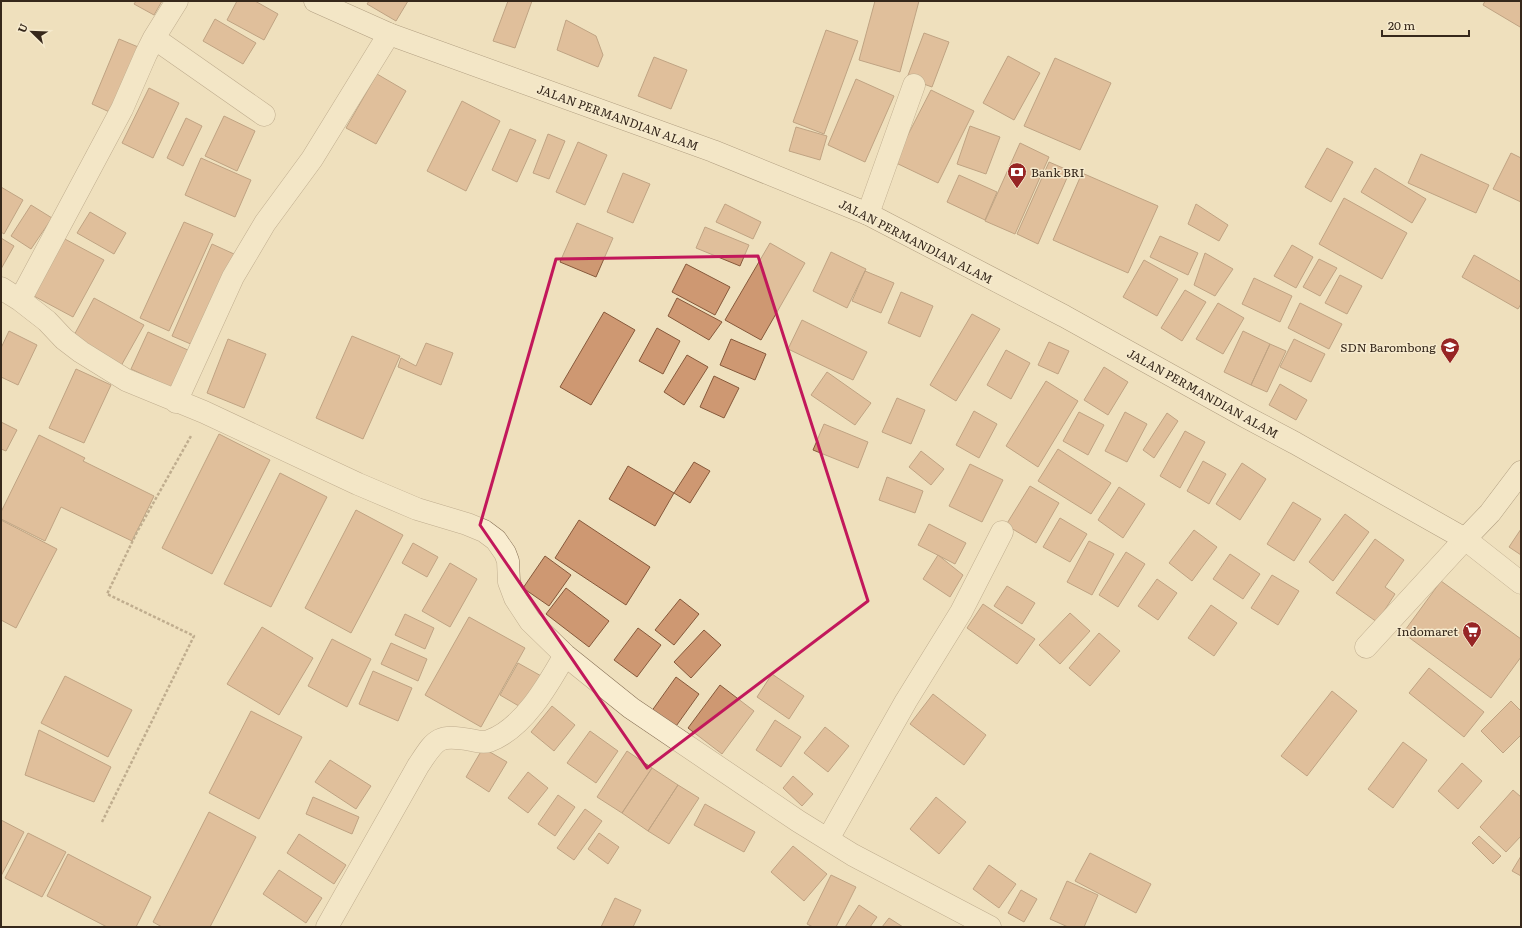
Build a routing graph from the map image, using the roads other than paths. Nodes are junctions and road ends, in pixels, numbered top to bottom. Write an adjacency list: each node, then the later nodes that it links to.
1 (177, 1): 4 (street)
2 (315, 1): 3 (street, JALAN PERMANDIAN ALAM)
3 (389, 34): 7 (street, JALAN PERMANDIAN ALAM); 10 (street)
4 (154, 38): 6 (street); 9 (street)
5 (914, 85): 7 (street)
6 (264, 115)
7 (868, 214): 13 (street, JALAN PERMANDIAN ALAM)
8 (1, 288): 9 (street)
9 (20, 300): 10 (street)
10 (176, 402): 16 (street)
11 (1521, 472): 13 (street)
12 (1002, 532): 17 (street)
13 (1465, 539): 14 (street, JALAN PERMANDIAN ALAM); 15 (street)
14 (1521, 583)
15 (1366, 647)
16 (565, 655): 17 (street); 18 (street)
17 (828, 840): 19 (street)
18 (327, 927)
19 (990, 927)

